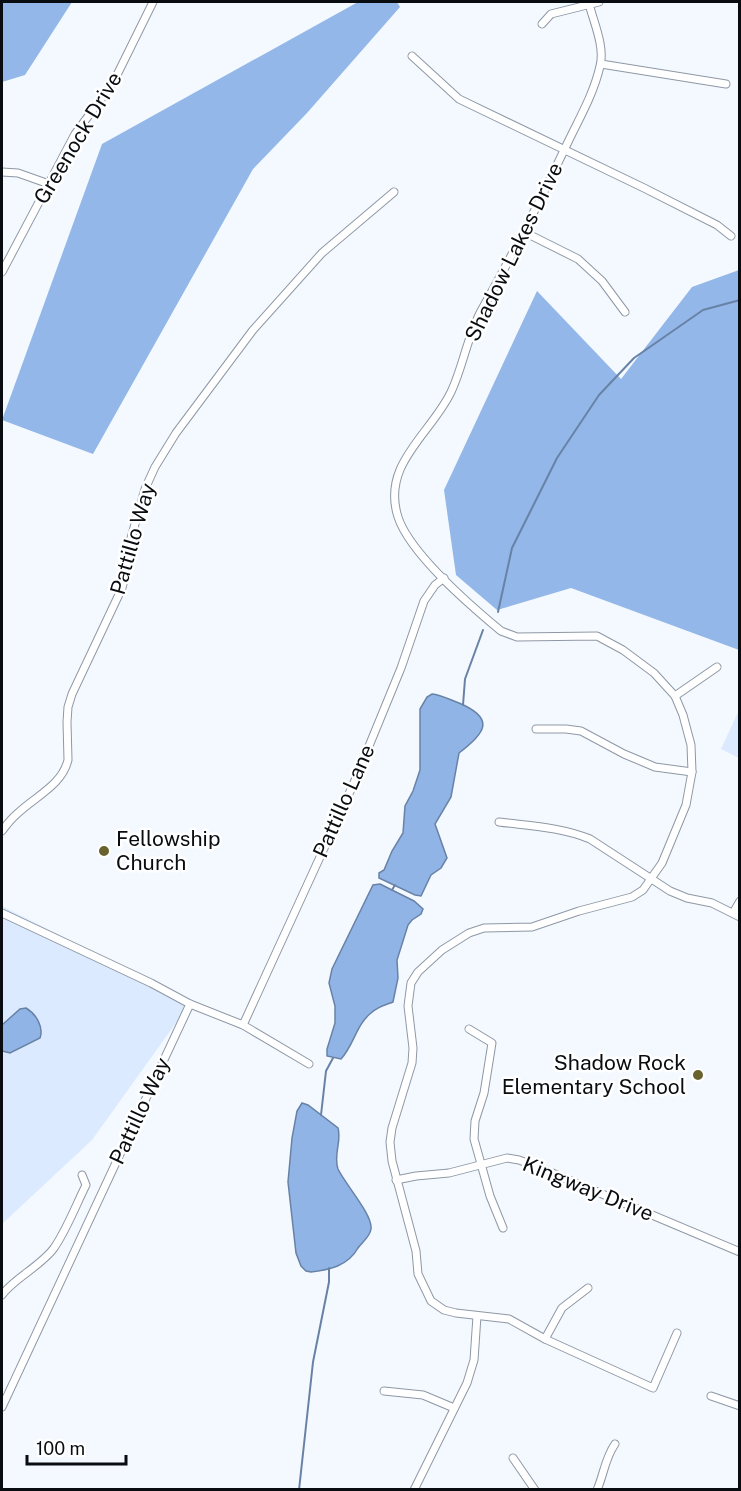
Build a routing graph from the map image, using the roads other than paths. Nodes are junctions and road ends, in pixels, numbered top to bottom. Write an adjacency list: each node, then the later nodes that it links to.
1 (153, 2): 10 (street, Greenock Drive)
2 (599, 2): 3 (street)
3 (589, 4): 4 (street); 6 (street, Shadow Lakes Drive)
4 (542, 24)
5 (412, 56): 8 (street)
6 (601, 64): 7 (street); 8 (street, Shadow Lakes Drive)
7 (726, 84)
8 (564, 150): 12 (street, Shadow Lakes Drive); 13 (street)
9 (2, 172): 10 (street)
10 (49, 184): 14 (street, Greenock Drive)
11 (394, 192): 22 (street, Pattillo Way)
12 (524, 232): 15 (street); 16 (street, Shadow Lakes Drive)
13 (731, 236)
14 (2, 272)
15 (625, 312)
16 (444, 578): 18 (street, Shadow Lakes Drive); 28 (street, Pattillo Lane)
17 (717, 667): 18 (street)
18 (675, 696): 20 (street, Shadow Lakes Drive)
19 (536, 729): 20 (street)
20 (692, 772): 23 (street, Shadow Lakes Drive)
21 (499, 822): 23 (street)
22 (2, 831)
23 (652, 880): 26 (street); 33 (street, Shadow Lakes Drive)
24 (740, 901): 26 (street)
25 (2, 913): 27 (street)
26 (736, 915)
27 (189, 1004): 28 (street); 44 (street, Pattillo Way)
28 (243, 1025): 30 (street)
29 (469, 1029): 31 (street)
30 (309, 1064)
31 (480, 1165): 33 (street, Kingway Drive); 34 (street); 35 (street, Kingway Drive)
32 (82, 1175): 37 (street)
33 (396, 1180): 38 (street, Shadow Lakes Drive)
34 (502, 1228)
35 (740, 1252)
36 (588, 1288): 40 (street)
37 (2, 1295)
38 (477, 1316): 40 (street, Shadow Lakes Drive); 45 (street)
39 (677, 1333): 40 (street, Shadow Lakes Drive)
40 (545, 1339)
41 (384, 1391): 45 (street)
42 (711, 1396): 43 (street)
43 (740, 1406)
44 (2, 1407)
45 (454, 1408): 48 (street)
46 (615, 1444): 50 (street)
47 (513, 1458): 49 (street)
48 (414, 1490)
49 (535, 1490)
50 (597, 1490)

